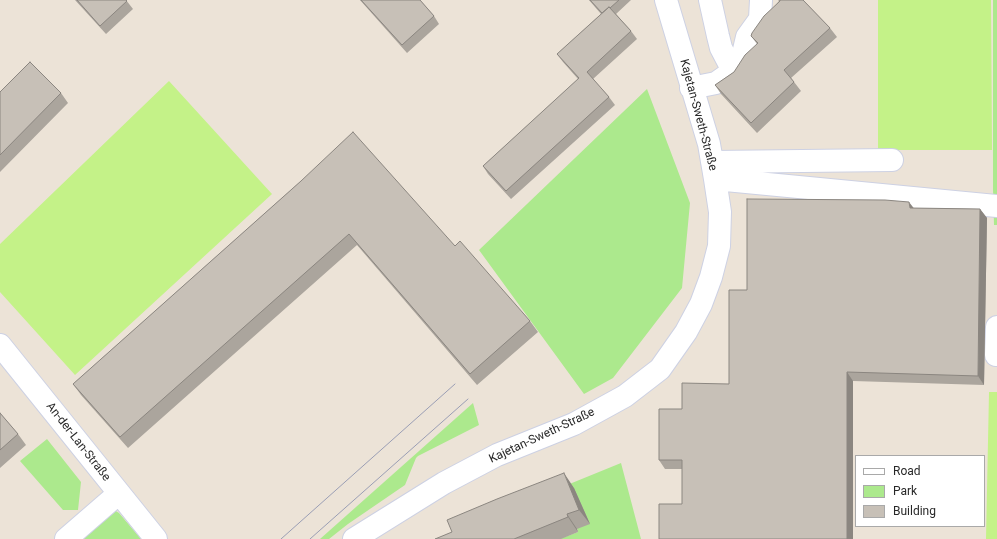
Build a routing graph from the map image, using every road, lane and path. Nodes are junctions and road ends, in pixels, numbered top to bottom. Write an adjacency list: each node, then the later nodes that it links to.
1 (666, 0): 5 (street, Kajetan-Sweth-Straße)
2 (710, 0): 4 (street)
3 (761, 0): 4 (street)
4 (733, 71): 5 (street)
5 (691, 88): 7 (street, Kajetan-Sweth-Straße)
6 (892, 160): 7 (street)
7 (714, 170): 8 (street); 15 (street, Kajetan-Sweth-Straße)
8 (997, 206)
9 (997, 327): 11 (street)
10 (0, 345): 12 (street, An-der-Lan-Straße)
11 (996, 355)
12 (118, 494): 13 (street); 14 (street, An-der-Lan-Straße)
13 (66, 539)
14 (156, 539)
15 (354, 539)

